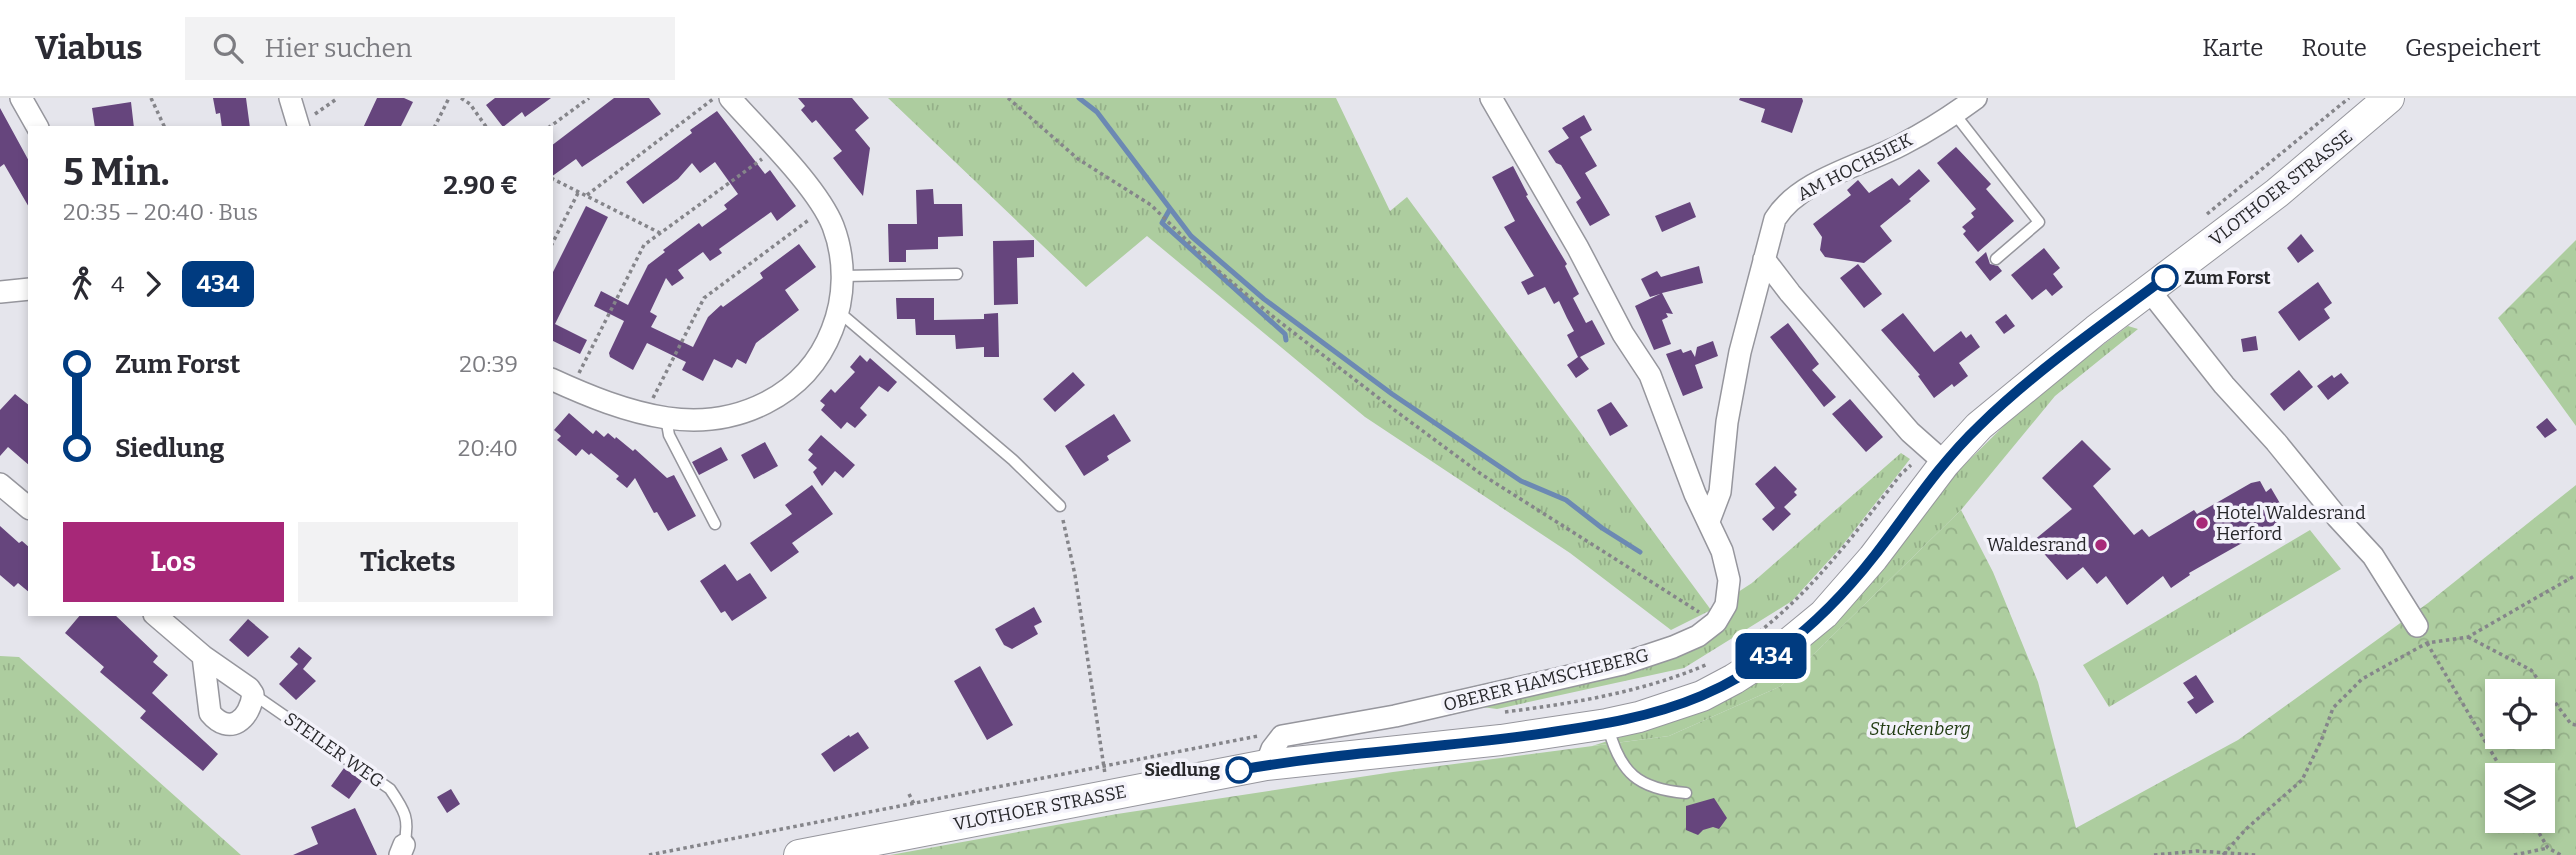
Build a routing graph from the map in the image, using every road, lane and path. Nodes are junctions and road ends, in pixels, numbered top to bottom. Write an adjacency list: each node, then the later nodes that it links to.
1 (21, 98): 15 (street)
2 (151, 98): 16 (path)
3 (290, 98): 17 (street)
4 (338, 98): 18 (path)
5 (449, 98): 19 (path)
6 (462, 98): 20 (path)
7 (589, 98): 21 (path)
8 (715, 98): 25 (path)
9 (730, 98): 22 (street)
10 (1008, 98): 48 (path)
11 (1490, 98): 44 (street)
12 (1976, 98): 14 (street, AM HOCHSIEK)
13 (2389, 98): 34 (main road, VLOTHOER STRASSE)
14 (1954, 113): 29 (street, AM HOCHSIEK); 30 (lane)
15 (37, 126)
16 (164, 126)
17 (299, 126)
18 (300, 126)
19 (435, 126)
20 (486, 126)
21 (551, 126)
22 (775, 149): 26 (street); 27 (path)
23 (553, 179): 24 (path)
24 (579, 191): 25 (path); 28 (path)
25 (587, 195): 27 (path)
26 (823, 209): 32 (street); 39 (path)
27 (660, 233): 38 (path)
28 (553, 242)
29 (1764, 258): 40 (street); 44 (street, AM HOCHSIEK)
30 (1996, 259)
31 (957, 274): 32 (lane)
32 (842, 276): 36 (street)
33 (28, 289): 35 (street)
34 (2149, 290): 40 (main road, VLOTHOER STRASSE); 49 (street)
35 (0, 292)
36 (839, 312): 39 (street); 42 (lane)
37 (553, 380): 38 (street)
38 (571, 388): 39 (street)
39 (656, 415): 45 (lane)
40 (1945, 463): 53 (main road, VLOTHOER STRASSE)
41 (0, 484): 43 (street)
42 (1060, 506): 58 (path)
43 (28, 507)
44 (1709, 521): 48 (street)
45 (715, 524)
46 (2576, 575): 50 (path)
47 (156, 616): 51 (street, STEILER WEG)
48 (1716, 622): 55 (street, OBERER HAMSCHEBERG)
49 (2422, 635): 50 (path); 56 (path); 65 (path)
50 (2468, 637): 54 (path)
51 (203, 656): 52 (street, STEILER WEG); 52 (street)
52 (253, 694): 64 (lane, STEILER WEG)
53 (1607, 724): 57 (main road, VLOTHOER STRASSE); 59 (lane)
54 (2576, 725)
55 (1282, 736): 57 (street); 58 (path)
56 (2498, 763)
57 (1266, 765): 67 (main road, VLOTHOER STRASSE)
58 (1104, 766): 61 (path)
59 (1685, 793)
60 (909, 794): 61 (path)
61 (914, 804): 66 (path)
62 (2539, 833): 63 (path)
63 (2548, 848): 70 (path); 71 (path)
64 (402, 850)
65 (2225, 853): 68 (path); 69 (path)
66 (649, 855)
67 (799, 855)
68 (2154, 855)
69 (2256, 855)
70 (2514, 855)
71 (2561, 855)

